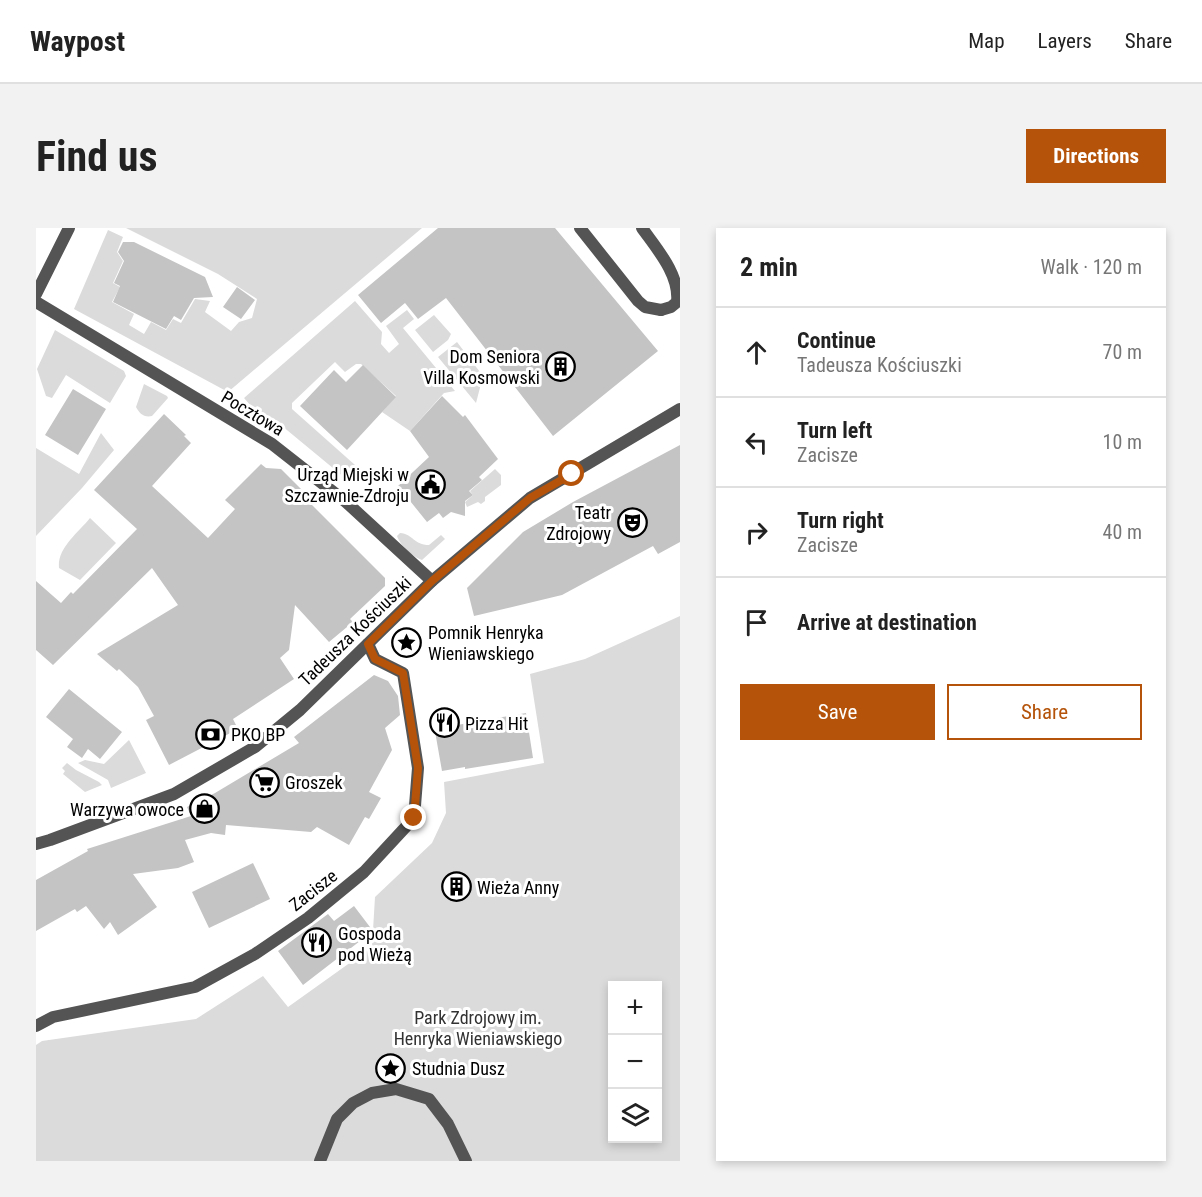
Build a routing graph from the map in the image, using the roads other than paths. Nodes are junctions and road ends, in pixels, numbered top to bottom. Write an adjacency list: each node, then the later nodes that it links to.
1 (69, 228): 4 (street)
2 (580, 228): 3 (street)
3 (642, 228)
4 (36, 294)
5 (36, 302): 7 (street, Pocztowa)
6 (680, 409): 7 (street, Tadeusza Kościuszki)
7 (432, 581): 8 (street, Tadeusza Kościuszki)
8 (368, 644): 9 (street, Tadeusza Kościuszki); 10 (street, Zacisze)
9 (36, 844)
10 (36, 1026)
11 (320, 1161): 12 (street)
12 (466, 1161)

